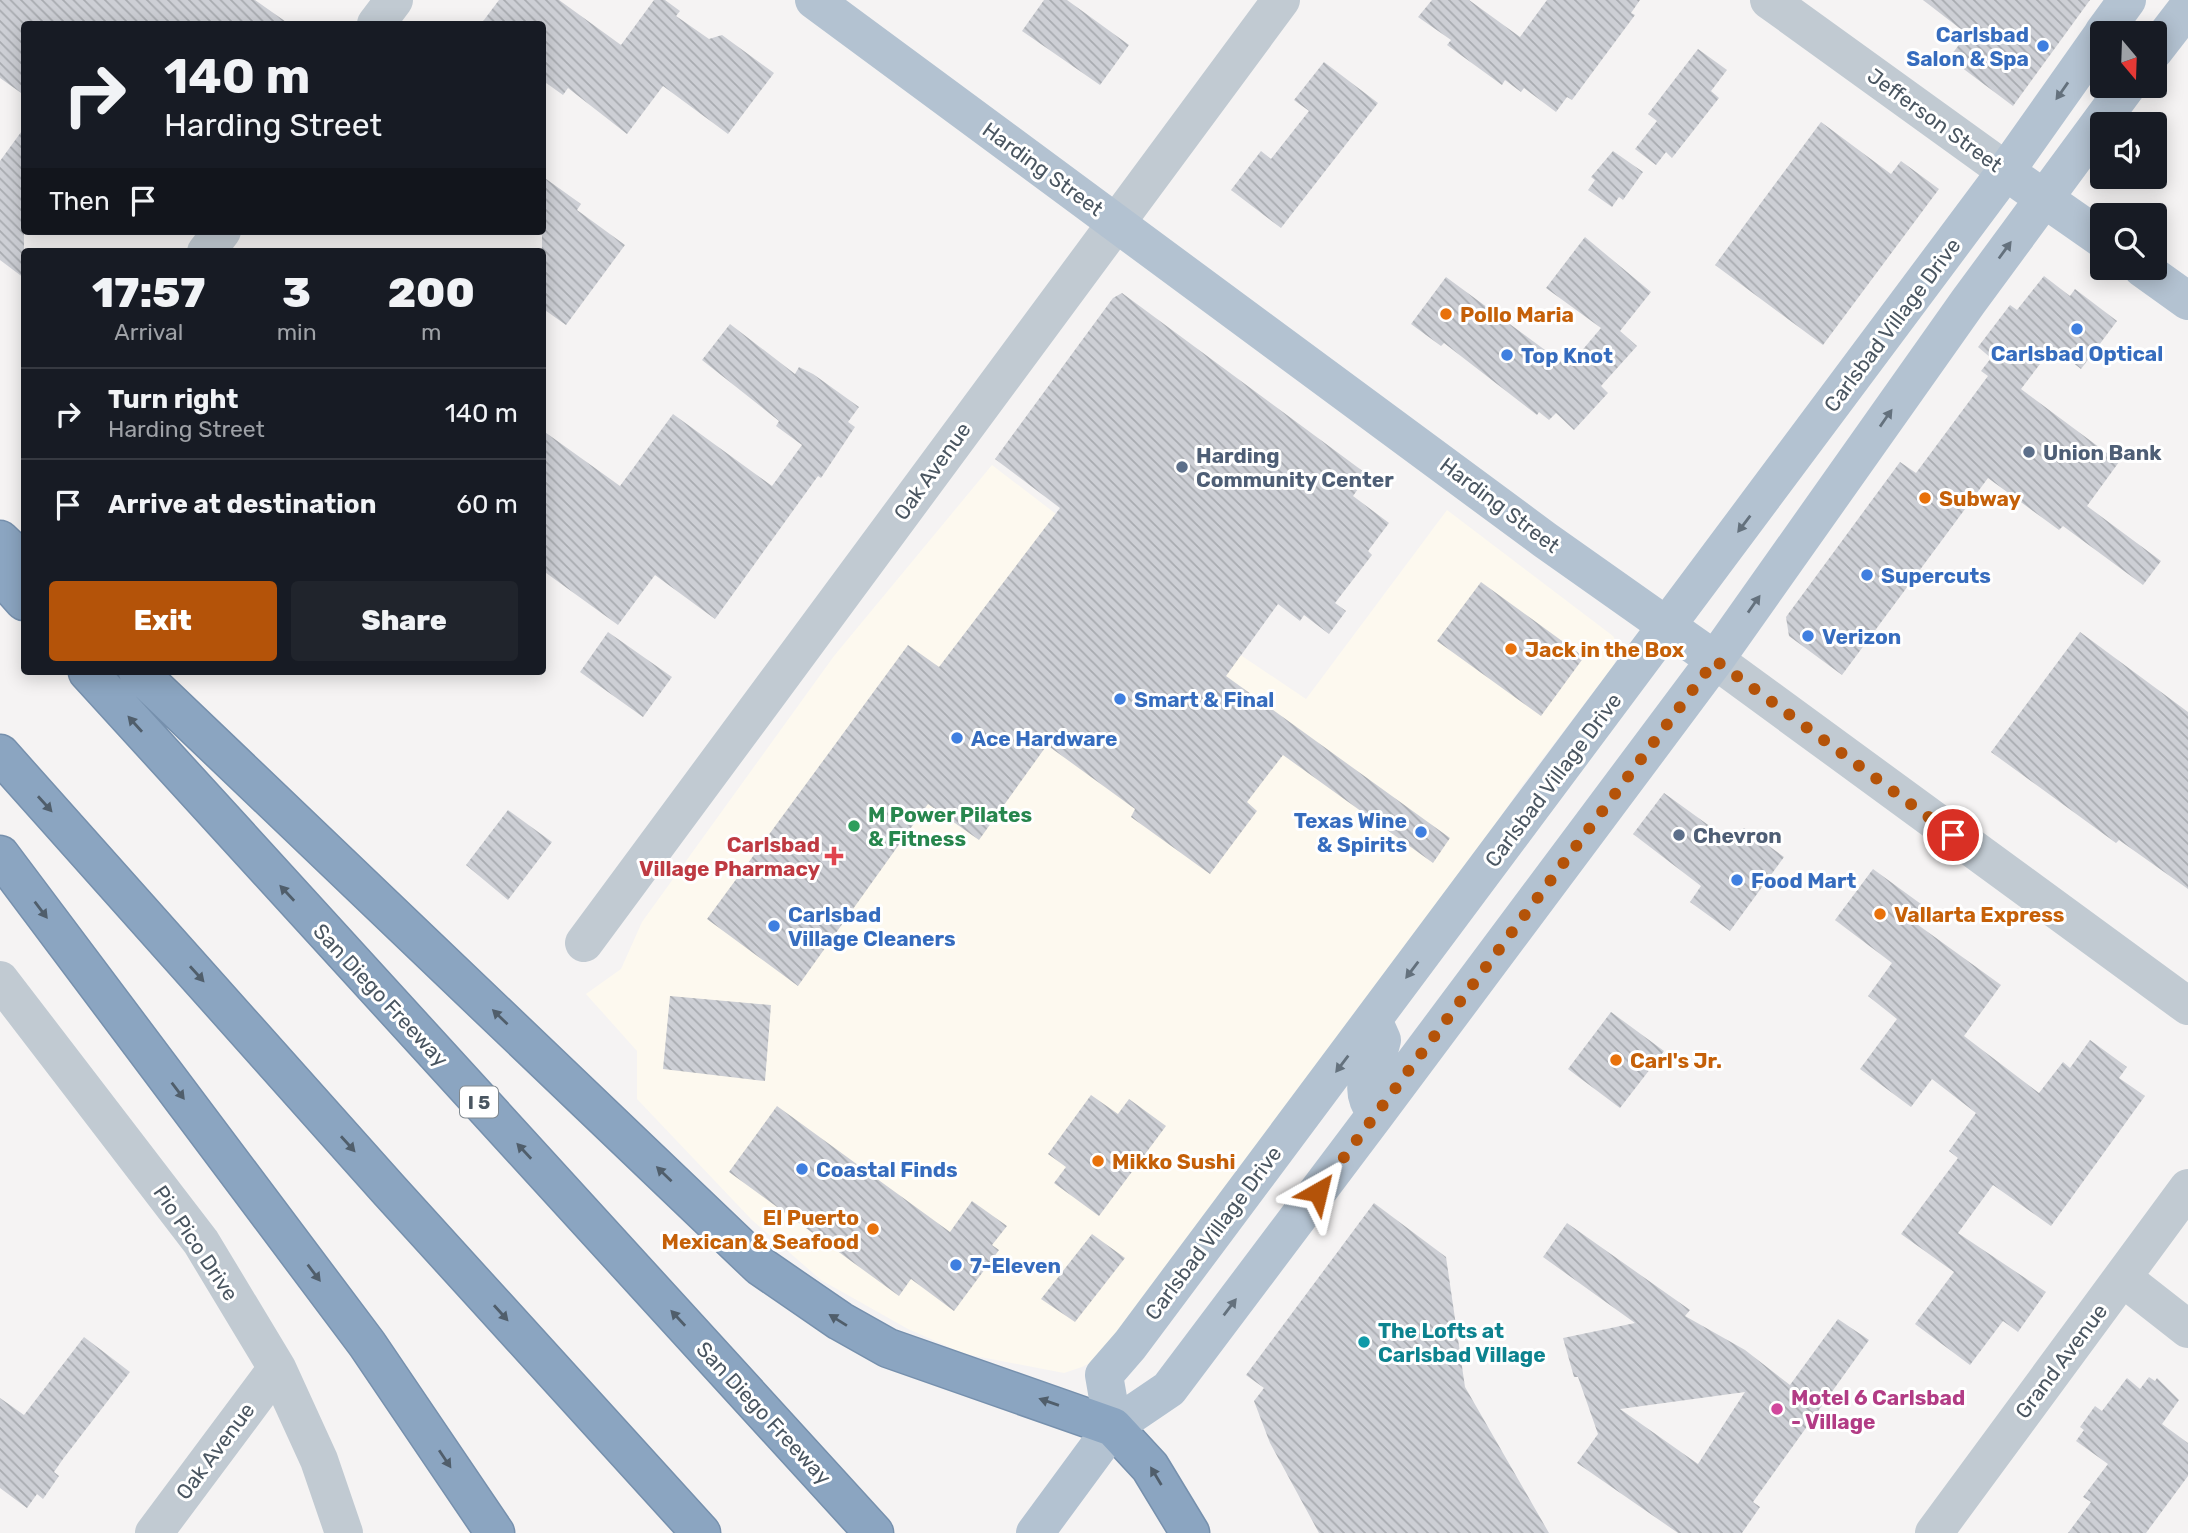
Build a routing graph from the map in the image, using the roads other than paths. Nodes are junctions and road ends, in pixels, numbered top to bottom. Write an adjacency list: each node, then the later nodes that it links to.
1 (394, 0): 7 (street)
2 (814, 0): 14 (main road, Harding Street)
3 (1281, 0): 14 (street, Oak Avenue)
4 (1769, 0): 12 (street, Jefferson Street)
5 (2127, 0): 8 (main road, Carlsbad Village Drive)
6 (2188, 7): 9 (main road)
7 (378, 21)
8 (2112, 21)
9 (2167, 34)
10 (2090, 52): 12 (main road, Carlsbad Village Drive, one-way to 12)
11 (2118, 98): 13 (main road)
12 (2006, 171): 13 (main road, Jefferson Street); 22 (main road, Carlsbad Village Drive, one-way to 22)
13 (2043, 199): 15 (main road, Jefferson Street); 23 (main road, one-way to 13)
14 (1116, 222): 22 (main road, Harding Street); 28 (street, Oak Avenue)
15 (2090, 231)
16 (2159, 280): 17 (main road)
17 (2188, 301)
18 (0, 540): 19 (highway)
19 (21, 561)
20 (0, 574): 21 (highway)
21 (21, 598)
22 (1667, 627): 23 (main road, Harding Street); 31 (main road, Carlsbad Village Drive, one-way to 31)
23 (1715, 660): 30 (street, Harding Street); 33 (main road)
24 (91, 675): 40 (highway, San Diego Freeway / I 5, one-way to 24)
25 (141, 675): 39 (highway, one-way to 25)
26 (0, 754): 44 (highway, one-way to 44)
27 (0, 855): 43 (highway, one-way to 43)
28 (584, 943)
29 (0, 980): 38 (street, Pio Pico Drive)
30 (2188, 1006)
31 (1374, 1021): 32 (main road, Carlsbad Village Drive, one-way to 32); 33 (main road)
32 (1310, 1107): 35 (main road); 39 (main road, Carlsbad Village Drive)
33 (1376, 1114): 35 (main road)
34 (2188, 1188): 36 (street, Grand Avenue)
35 (1318, 1192): 39 (main road, one-way to 35)
36 (2123, 1278): 37 (street); 47 (street, Grand Avenue)
37 (2188, 1329)
38 (277, 1368): 41 (street, Oak Avenue); 42 (street, Pio Pico Drive)
39 (1113, 1427): 45 (main road); 46 (highway, one-way to 39)
40 (873, 1532)
41 (154, 1533)
42 (344, 1533)
43 (495, 1533)
44 (701, 1533)
45 (1035, 1533)
46 (1189, 1533)
47 (1934, 1533)

